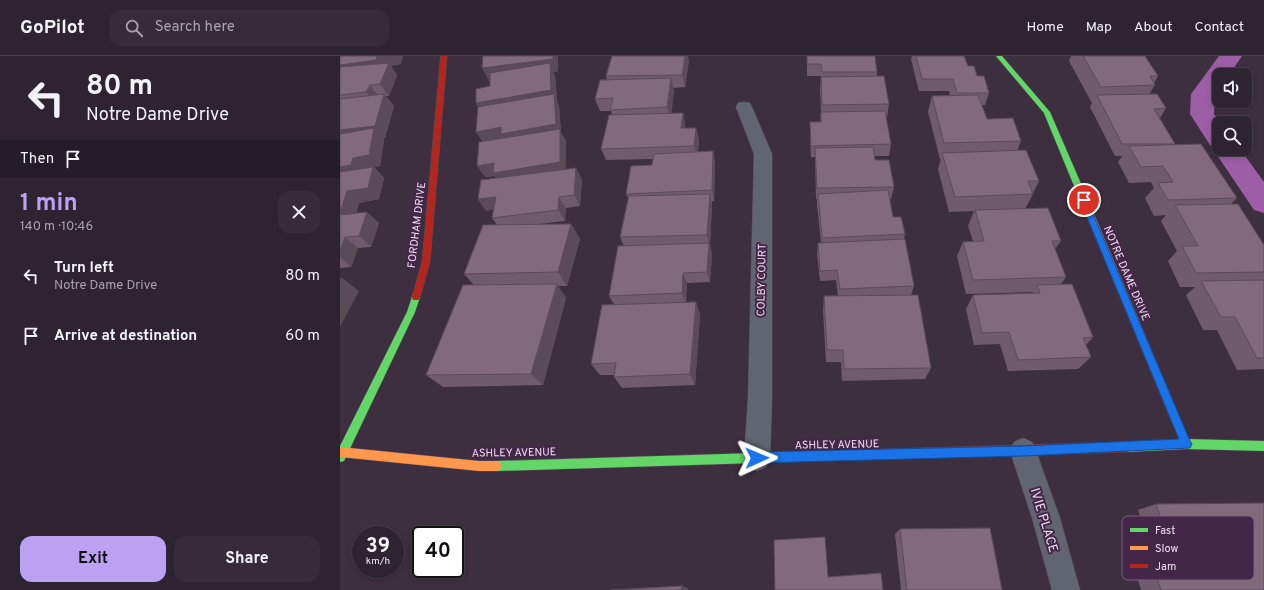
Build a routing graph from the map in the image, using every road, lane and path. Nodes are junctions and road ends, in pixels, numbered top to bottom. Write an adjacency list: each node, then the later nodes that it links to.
1 (444, 56): 7 (street, FORDHAM DRIVE)
2 (998, 56): 4 (street, NOTRE DAME DRIVE)
3 (744, 107): 8 (street, COLBY COURT)
4 (1186, 444): 5 (street, ASHLEY AVENUE); 6 (street, ASHLEY AVENUE)
5 (1264, 446)
6 (1023, 451): 8 (street, ASHLEY AVENUE); 9 (street, IVIE PLACE)
7 (341, 454): 8 (street, ASHLEY AVENUE)
8 (757, 458)
9 (1066, 590)

